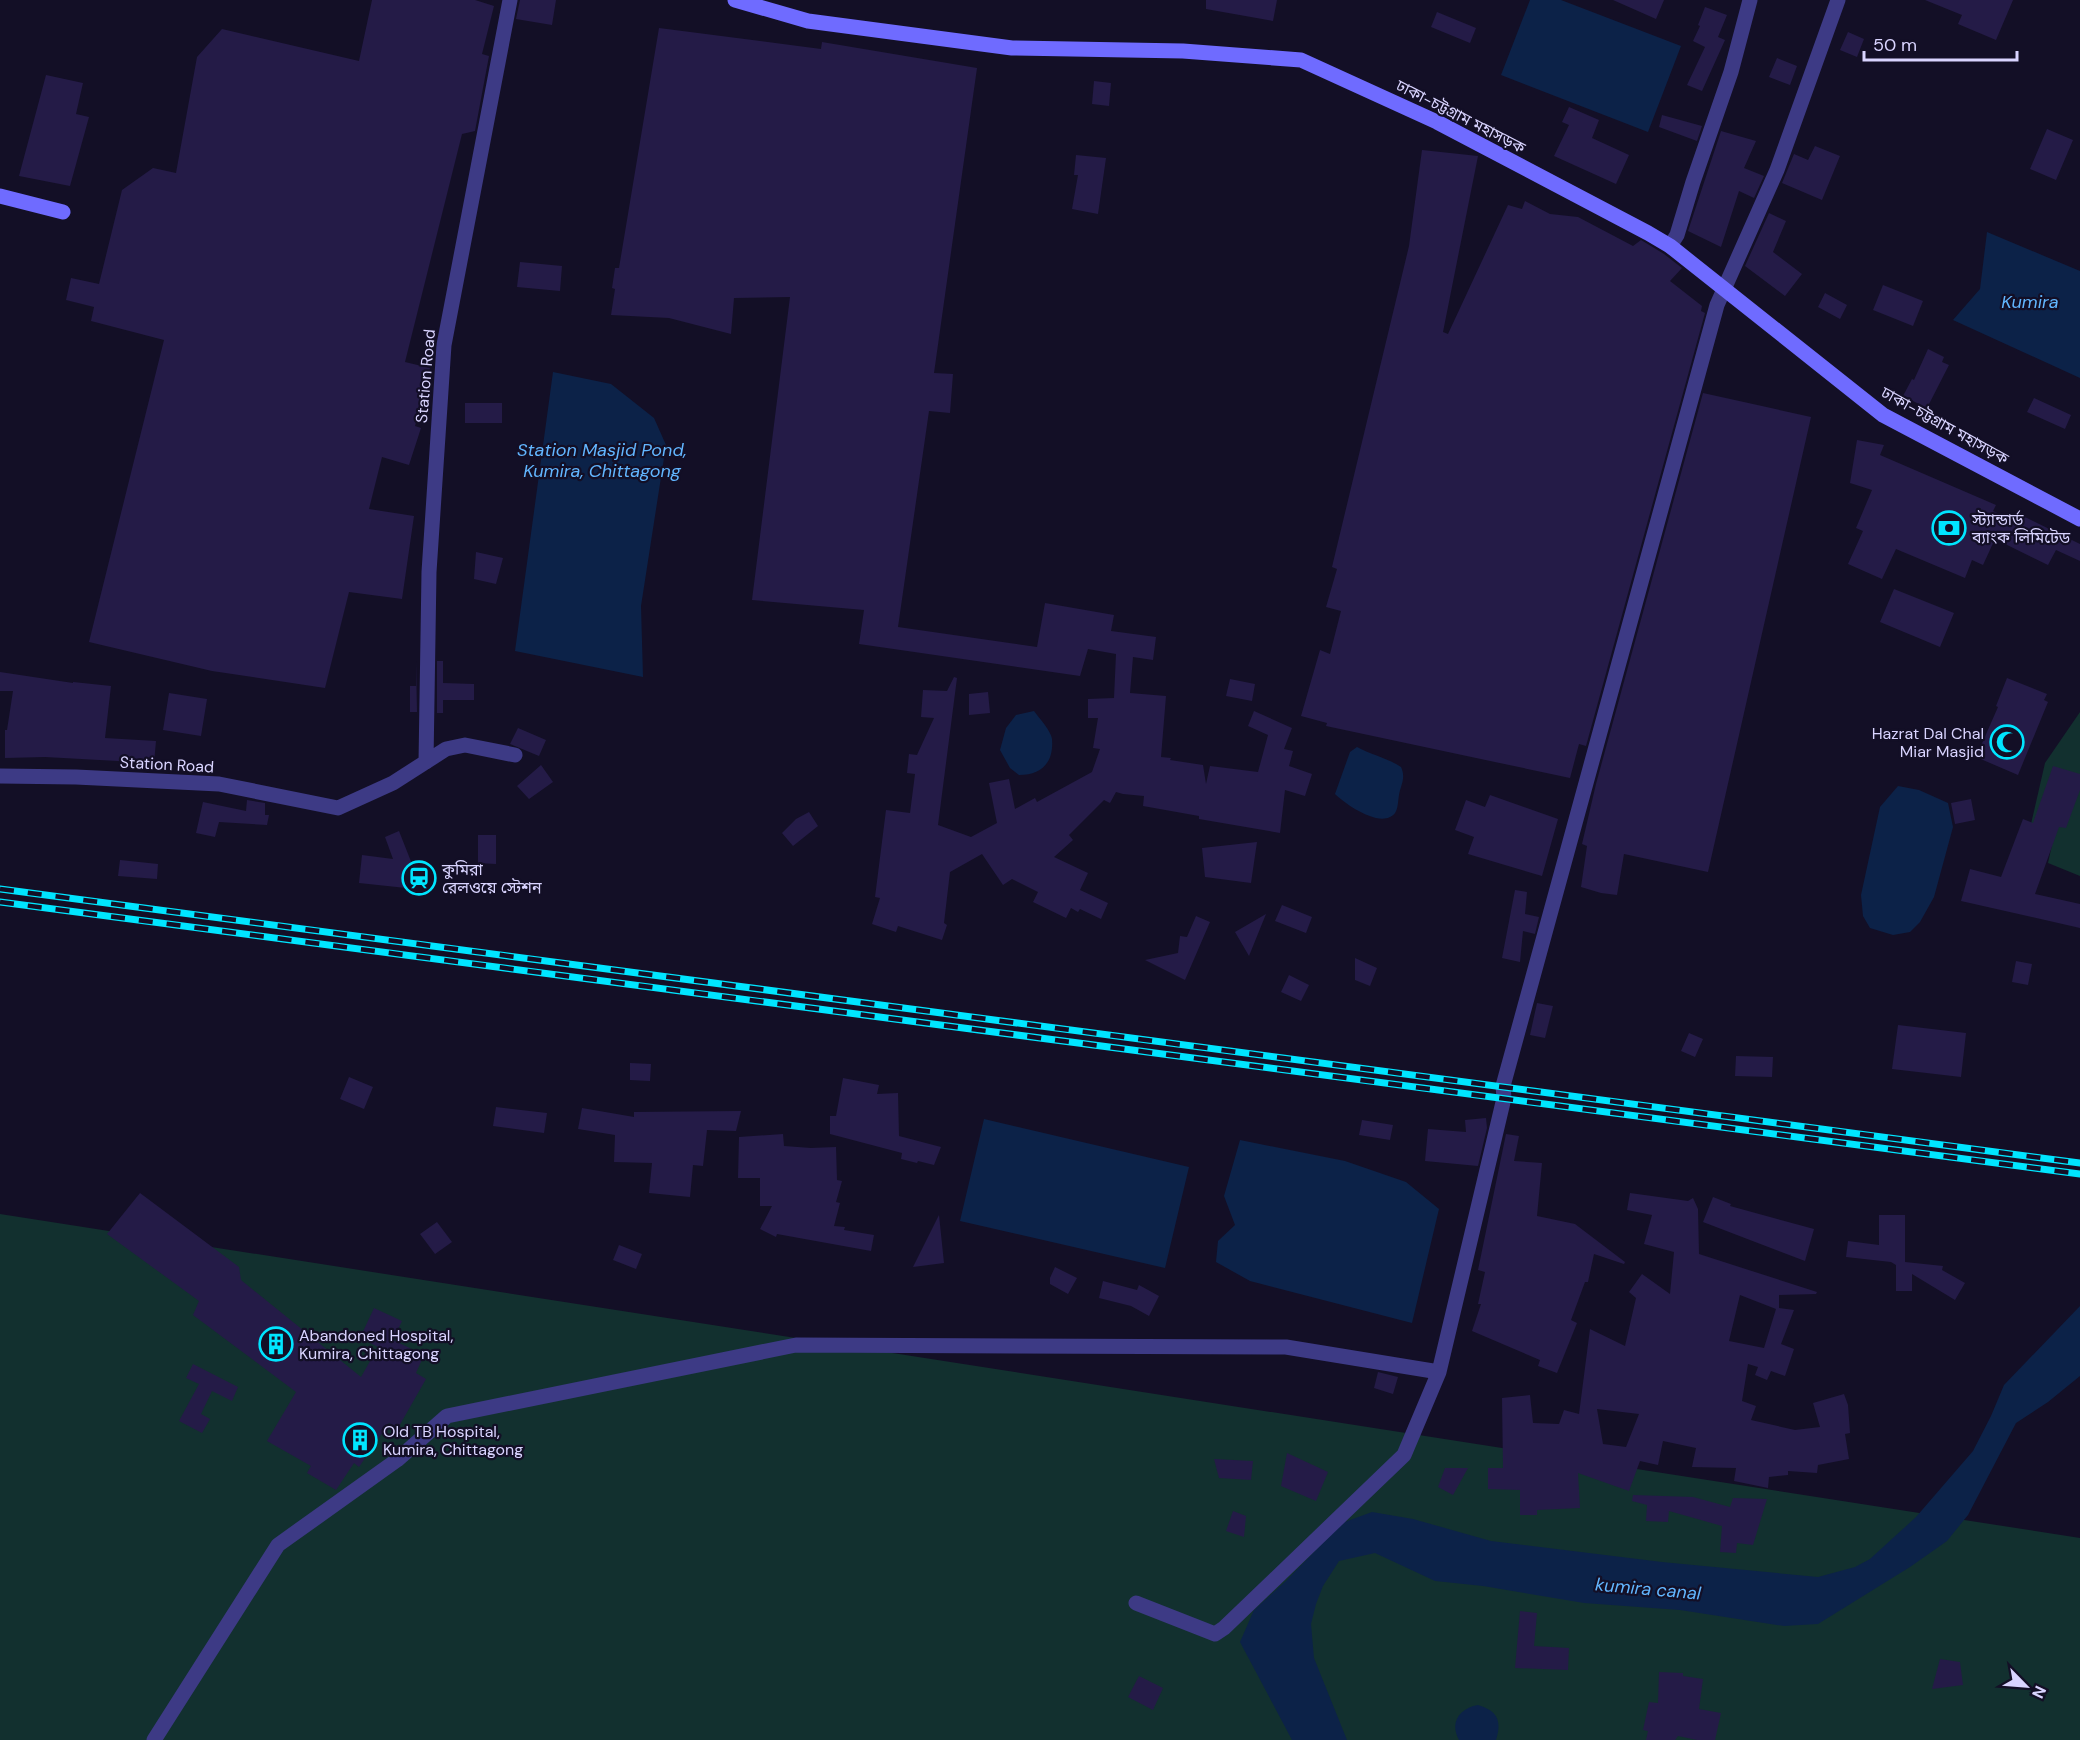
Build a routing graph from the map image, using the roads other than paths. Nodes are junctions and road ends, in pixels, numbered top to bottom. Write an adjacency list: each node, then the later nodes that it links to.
1 (510, 0): 11 (street, Station Road)
2 (735, 0): 7 (street, ঢাকা-চট্টগ্রাম মহাসড়ক)
3 (1750, 0): 7 (street)
4 (1838, 0): 8 (street)
5 (0, 196): 6 (street)
6 (63, 212)
7 (1670, 246): 8 (street, ঢাকা-চট্টগ্রাম মহাসড়ক)
8 (1723, 289): 9 (street, ঢাকা-চট্টগ্রাম মহাসড়ক); 13 (street)
9 (2080, 519)
10 (515, 755): 11 (street, Station Road)
11 (426, 762): 12 (street, Station Road)
12 (0, 776)
13 (1439, 1372): 14 (street); 15 (street)
14 (1136, 1604)
15 (154, 1740)

